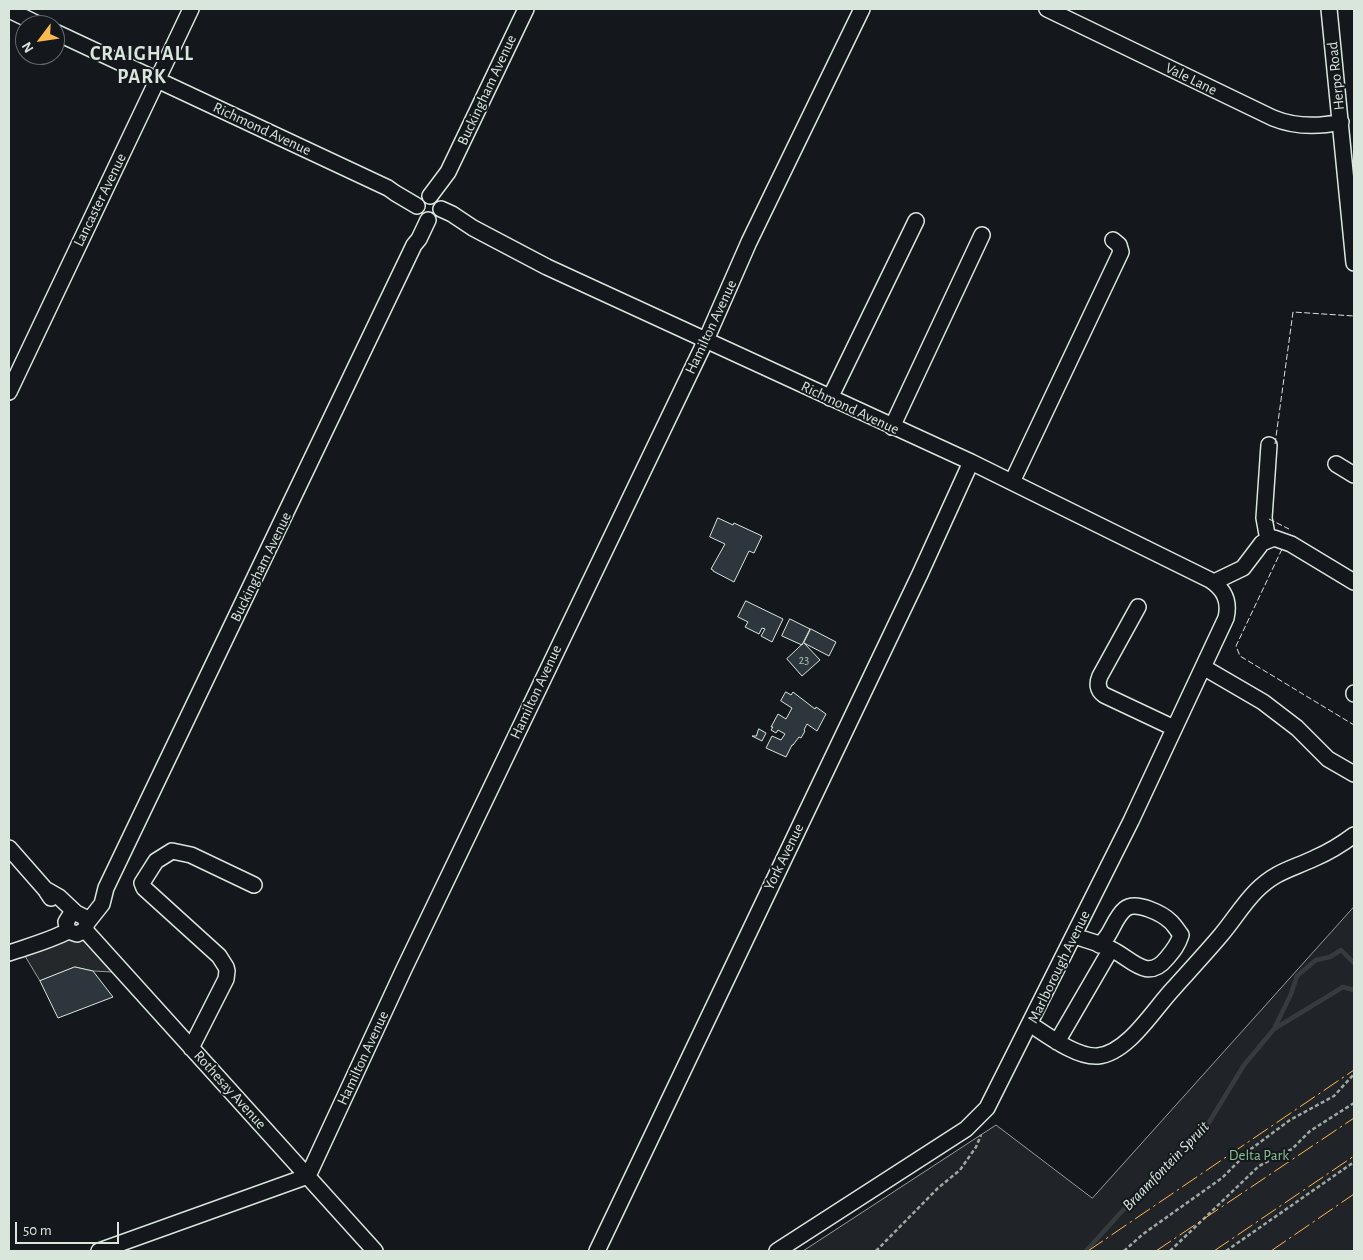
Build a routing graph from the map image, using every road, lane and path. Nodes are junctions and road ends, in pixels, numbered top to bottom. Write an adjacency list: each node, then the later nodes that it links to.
1 (191, 9): 7 (street, Lancaster Avenue)
2 (526, 9): 9 (street, Buckingham Avenue)
3 (862, 9): 14 (street, Hamilton Avenue)
4 (1046, 9): 8 (street, Vale Lane)
5 (1329, 9): 8 (street, Herpo Road)
6 (65, 37): 7 (street, Richmond Avenue)
7 (158, 80): 9 (street, Richmond Avenue); 15 (street, Lancaster Avenue)
8 (1341, 122): 13 (street, Herpo Road)
9 (430, 208): 14 (street, Richmond Avenue); 33 (street, Buckingham Avenue)
10 (916, 220): 16 (street)
11 (982, 235): 17 (street)
12 (1113, 240): 22 (street)
13 (1354, 263)
14 (706, 340): 16 (street, Richmond Avenue); 44 (street, Hamilton Avenue)
15 (9, 392)
16 (830, 398): 17 (street, Richmond Avenue)
17 (892, 427): 19 (street, Richmond Avenue)
18 (1269, 445): 23 (street)
19 (971, 462): 22 (street, Richmond Avenue); 47 (street, York Avenue)
20 (1336, 464): 21 (street)
21 (1354, 475)
22 (1012, 482): 25 (street, Richmond Avenue)
23 (1268, 540): 24 (street); 25 (street)
24 (1354, 582)
25 (1219, 588): 27 (street, Marlborough Avenue)
26 (1138, 607): 28 (street)
27 (1203, 667): 28 (street, Marlborough Avenue); 29 (street)
28 (1174, 728): 34 (street, Marlborough Avenue)
29 (1354, 774)
30 (1354, 835): 38 (street)
31 (9, 848): 33 (street, Rothesay Avenue)
32 (254, 885): 39 (street)
33 (75, 922): 36 (street, Buckingham Avenue); 39 (street, Rothesay Avenue)
34 (1074, 936): 35 (street); 37 (street, Marlborough Avenue)
35 (1105, 946): 35 (street); 38 (street)
36 (9, 953)
37 (1030, 1024): 38 (street); 42 (street, Marlborough Avenue)
38 (1057, 1042)
39 (192, 1048): 44 (street, Rothesay Avenue)
40 (1354, 1074): 50 (path)
41 (1354, 1102): 51 (path)
42 (987, 1108): 48 (street, Marlborough Avenue); 49 (path)
43 (1354, 1162): 52 (path)
44 (308, 1176): 45 (street); 46 (street, Rothesay Avenue)
45 (99, 1251)
46 (375, 1251)
47 (597, 1251)
48 (777, 1251)
49 (876, 1251)
50 (1124, 1251)
51 (1170, 1251)
52 (1226, 1251)

